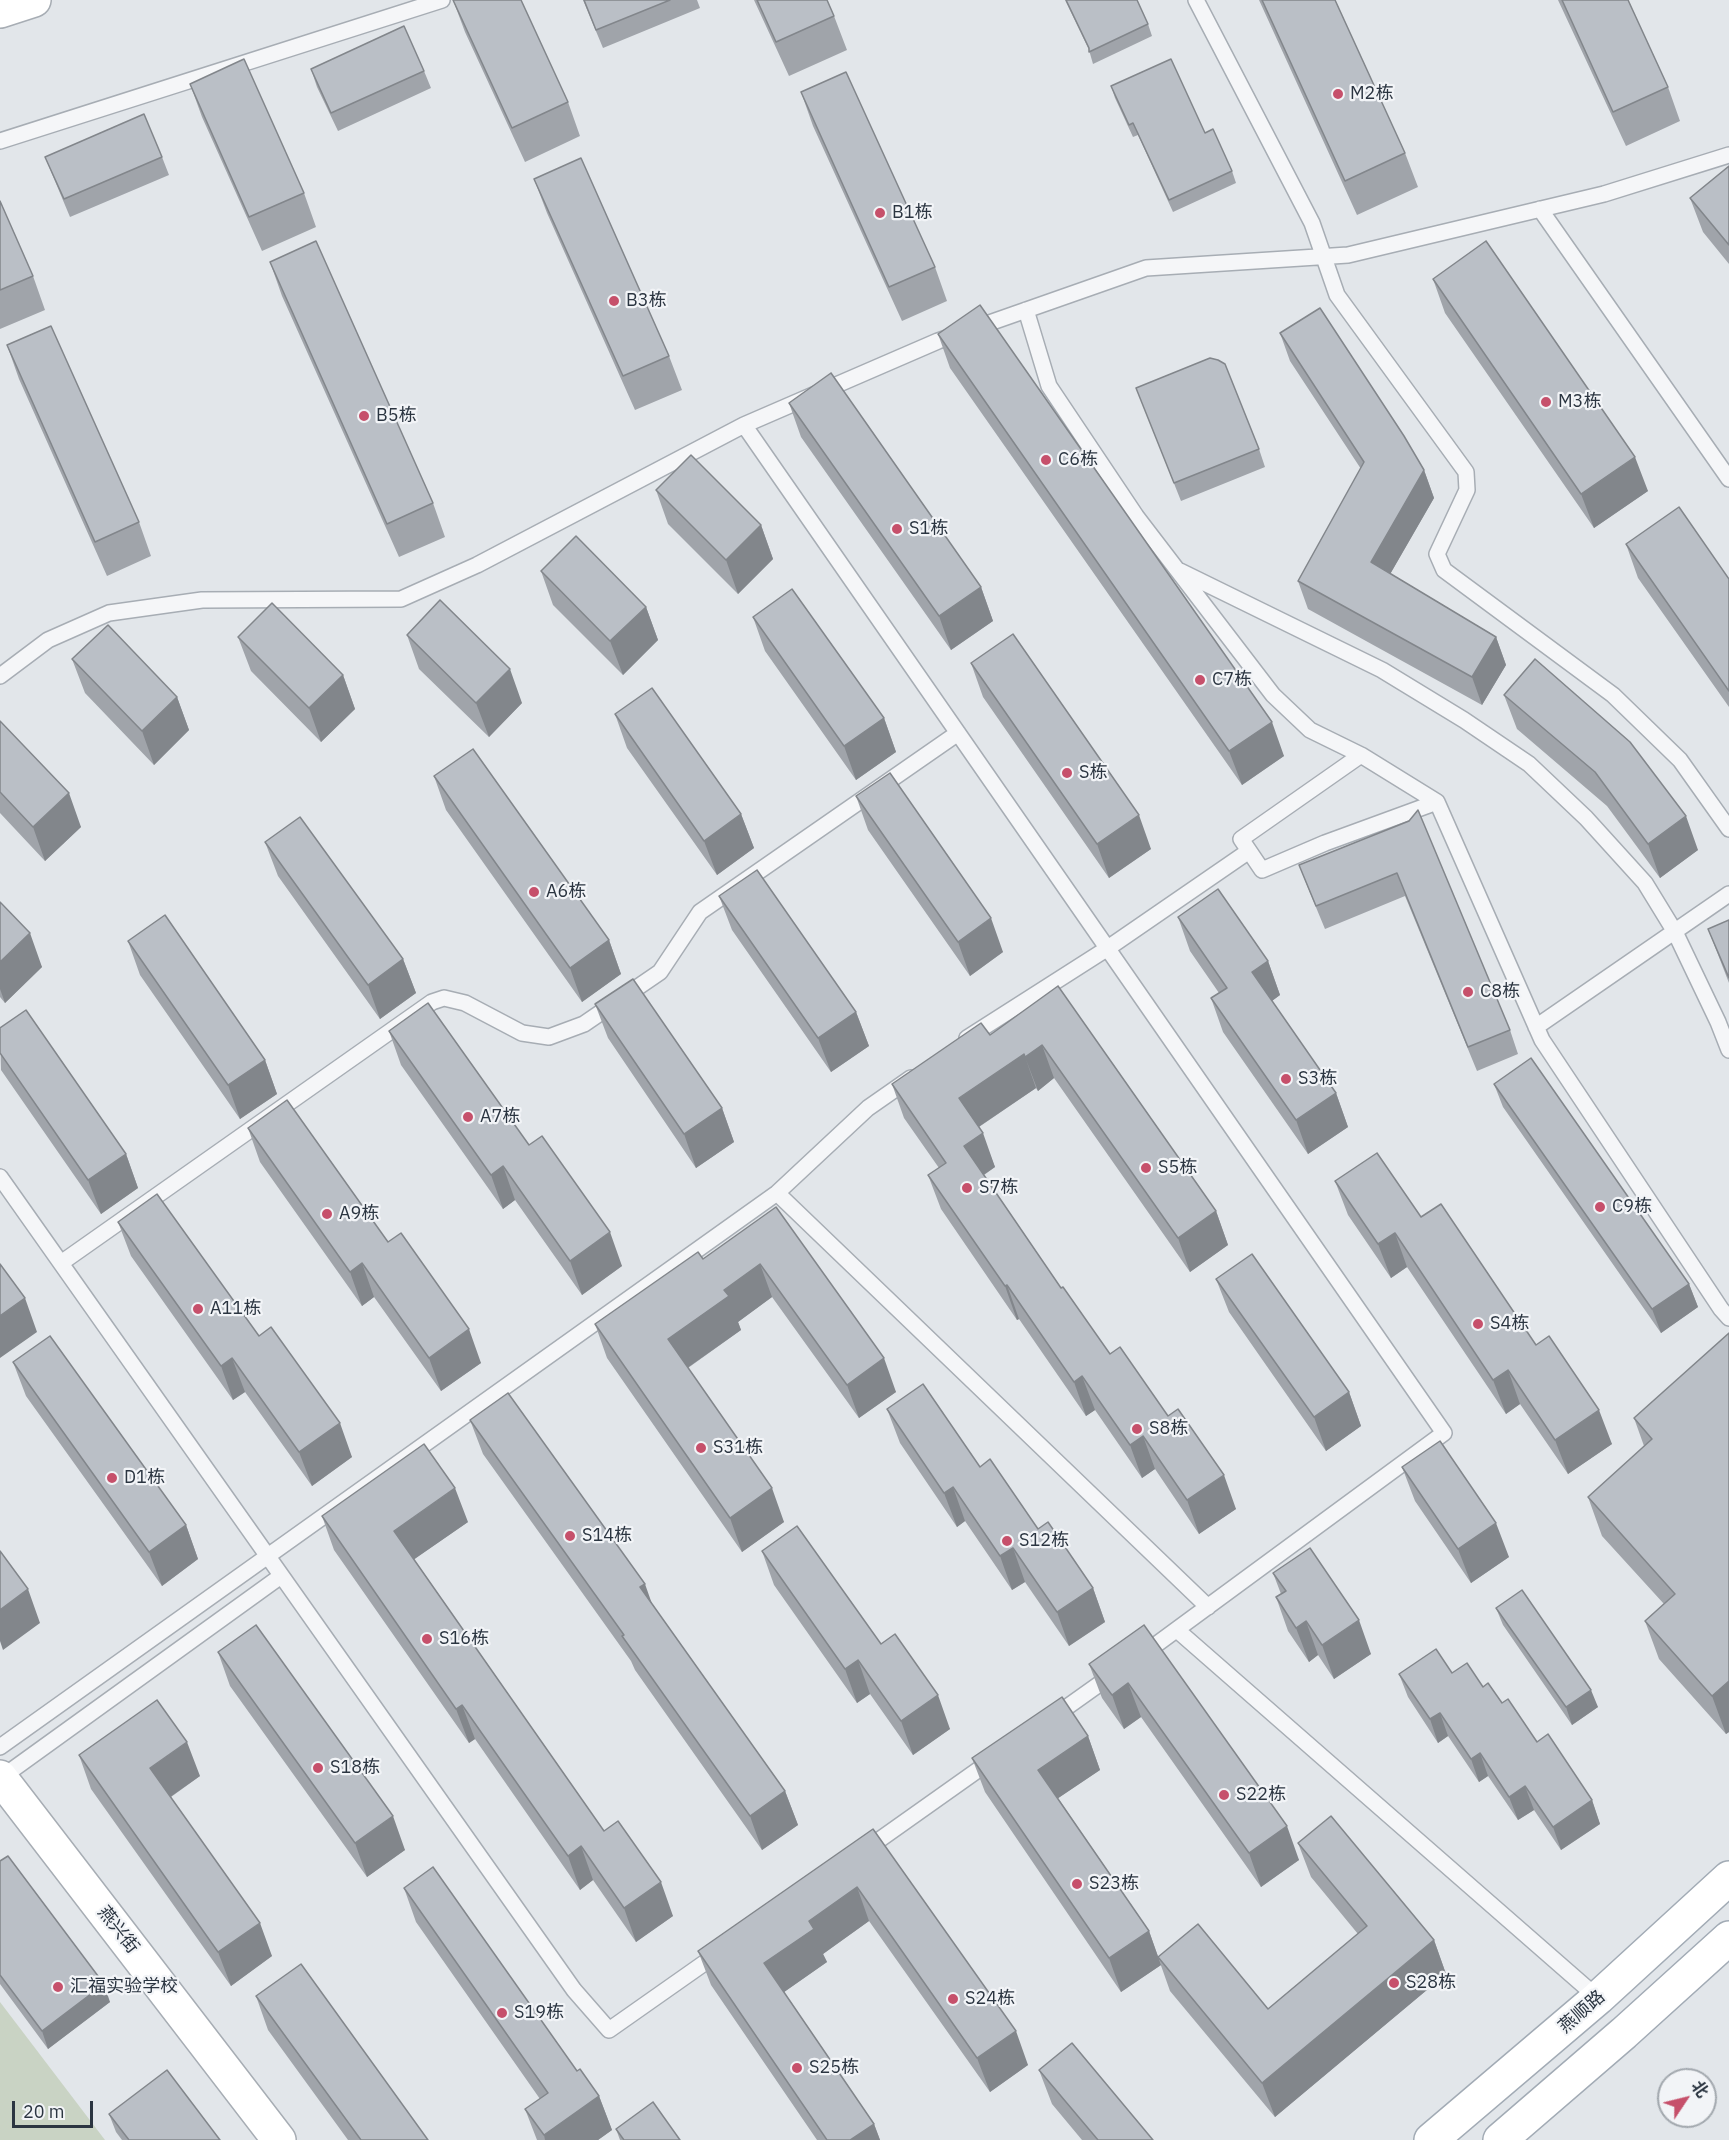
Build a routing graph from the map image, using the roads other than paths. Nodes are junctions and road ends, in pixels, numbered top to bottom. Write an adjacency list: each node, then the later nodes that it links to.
1 (34, 0): 4 (main road)
2 (442, 0): 5 (lane)
3 (1196, 0): 8 (lane)
4 (0, 11)
5 (0, 141)
6 (1729, 155): 7 (lane)
7 (1540, 209): 8 (lane); 11 (lane)
8 (1322, 256): 9 (lane); 17 (lane)
9 (1026, 310): 10 (lane); 12 (lane)
10 (744, 425): 13 (lane); 14 (lane)
11 (1729, 479)
12 (1177, 570): 15 (lane); 20 (lane)
13 (0, 676)
14 (958, 733): 21 (lane); 28 (lane)
15 (1361, 755): 16 (lane); 18 (lane)
16 (1437, 802): 18 (lane); 22 (lane)
17 (1729, 829)
18 (1249, 851): 21 (lane)
19 (1729, 894): 20 (lane)
20 (1675, 932): 22 (lane); 24 (lane)
21 (1108, 948): 23 (lane); 32 (lane)
22 (1536, 1027): 29 (lane)
23 (957, 1045)
24 (1729, 1050)
25 (922, 1070): 27 (lane)
26 (0, 1177): 28 (lane)
27 (777, 1193): 30 (lane); 32 (lane)
28 (60, 1263): 30 (lane)
29 (1729, 1318)
30 (267, 1555): 31 (lane); 35 (lane)
31 (281, 1576): 37 (lane); 41 (lane)
32 (1208, 1607): 33 (lane)
33 (1177, 1630): 34 (lane); 42 (lane)
34 (1040, 1727)
35 (0, 1747)
36 (1000, 1754): 38 (lane)
37 (1, 1778): 43 (main road, 燕兴街)
38 (854, 1857)
39 (1729, 1878): 42 (main road, 燕顺路)
40 (1729, 1938): 45 (main road)
41 (736, 1940)
42 (1598, 1998): 44 (main road, 燕顺路)
43 (279, 2140)
44 (1431, 2140)
45 (1500, 2140)

